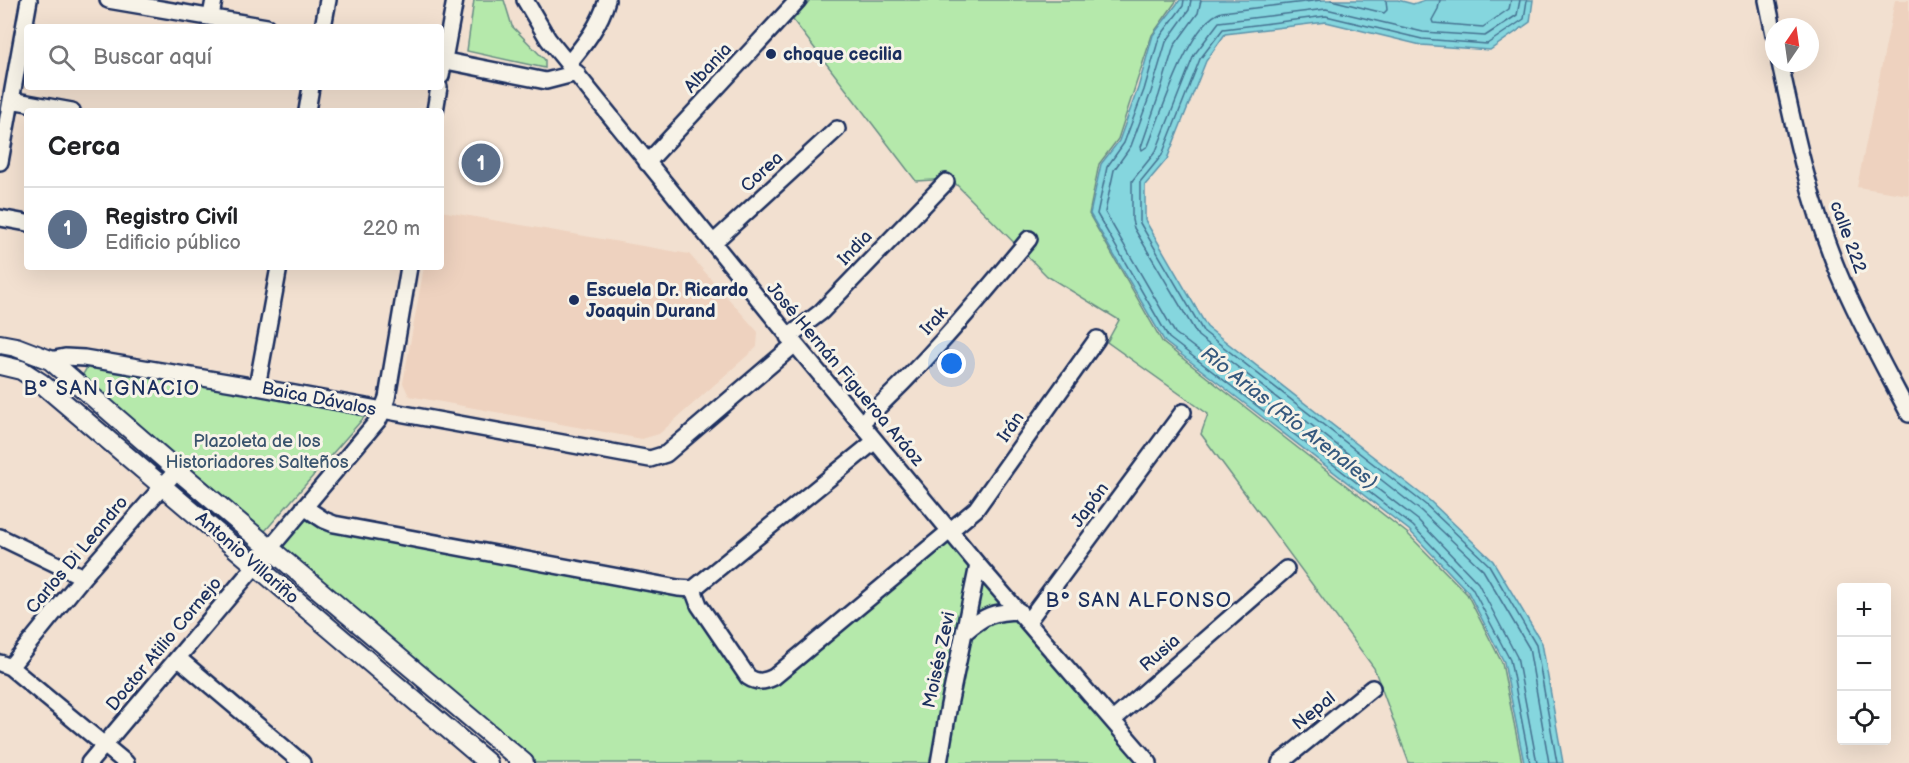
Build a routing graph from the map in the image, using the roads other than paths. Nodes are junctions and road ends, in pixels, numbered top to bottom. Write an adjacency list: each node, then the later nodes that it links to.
1 (29, 0): 12 (street)
2 (108, 0): 10 (street)
3 (214, 0): 10 (street)
4 (328, 0): 14 (street)
5 (455, 0): 16 (street)
6 (525, 0): 18 (street, José Hernán Figueroa Aráoz)
7 (607, 0): 18 (street)
8 (798, 0): 28 (street, Albania)
9 (1767, 0): 11 (street)
10 (210, 16): 13 (street)
11 (1771, 18)
12 (25, 24)
13 (251, 24)
14 (324, 24)
15 (24, 28): 22 (street)
16 (444, 51)
17 (444, 60): 18 (street)
18 (572, 69): 28 (street, José Hernán Figueroa Aráoz)
19 (1782, 72): 44 (street, calle 222)
20 (310, 90): 24 (street)
21 (438, 90): 25 (street)
22 (11, 100): 23 (street); 27 (street)
23 (55, 108)
24 (308, 108)
25 (436, 108)
26 (837, 129): 33 (street, Corea)
27 (0, 162)
28 (647, 163): 33 (street, José Hernán Figueroa Aráoz)
29 (946, 182): 37 (street, India)
30 (0, 218): 31 (street)
31 (24, 222)
32 (1029, 238): 45 (street, Irak)
33 (713, 243): 37 (street, José Hernán Figueroa Aráoz)
34 (276, 270): 41 (street)
35 (408, 270): 42 (street)
36 (1097, 339): 51 (street, Irán)
37 (791, 341): 45 (street, José Hernán Figueroa Aráoz); 47 (street, India)
38 (0, 344): 39 (street, Baica Dávalos)
39 (50, 360): 41 (street, Baica Dávalos); 48 (street, Antonio Villariño)
40 (0, 365): 49 (street, Antonio Villariño)
41 (257, 387): 42 (street, Baica Dávalos)
42 (383, 411): 47 (street, Baica Dávalos); 50 (street, Doctor Atilio Cornejo)
43 (1183, 412): 59 (street, Japón)
44 (1909, 414)
45 (861, 423): 46 (street, José Hernán Figueroa Aráoz)
46 (875, 441): 51 (street, José Hernán Figueroa Aráoz); 58 (street)
47 (639, 458)
48 (177, 470): 49 (street, Carlos Di Leandro); 53 (street, Antonio Villariño)
49 (162, 485): 54 (street, Antonio Villariño); 57 (street, Carlos Di Leandro)
50 (304, 507): 53 (street, Doctor Atilio Cornejo); 58 (street)
51 (949, 530): 55 (street, José Hernán Figueroa Aráoz); 58 (street, Irán)
52 (0, 537): 57 (street)
53 (270, 549): 54 (street, Doctor Atilio Cornejo); 70 (street, Antonio Villariño)
54 (255, 565): 61 (street, Doctor Atilio Cornejo); 69 (street, Antonio Villariño)
55 (978, 565): 59 (street, José Hernán Figueroa Aráoz); 60 (street, Moisés Zevi)
56 (1287, 569): 64 (street, Rusia)
57 (83, 577): 62 (street, Carlos Di Leandro)
58 (693, 589)
59 (1024, 616): 60 (street); 64 (street, José Hernán Figueroa Aráoz)
60 (965, 632): 71 (street, Moisés Zevi)
61 (178, 658): 65 (street, Doctor Atilio Cornejo); 68 (street)
62 (5, 665): 65 (street)
63 (1372, 688): 73 (street, Nepal)
64 (1113, 720): 72 (street, José Hernán Figueroa Aráoz)
65 (104, 744): 66 (street, Doctor Atilio Cornejo); 67 (street)
66 (88, 763)
67 (126, 763)
68 (302, 763)
69 (488, 763)
70 (524, 763)
71 (939, 763)
72 (1149, 763)
73 (1280, 763)

